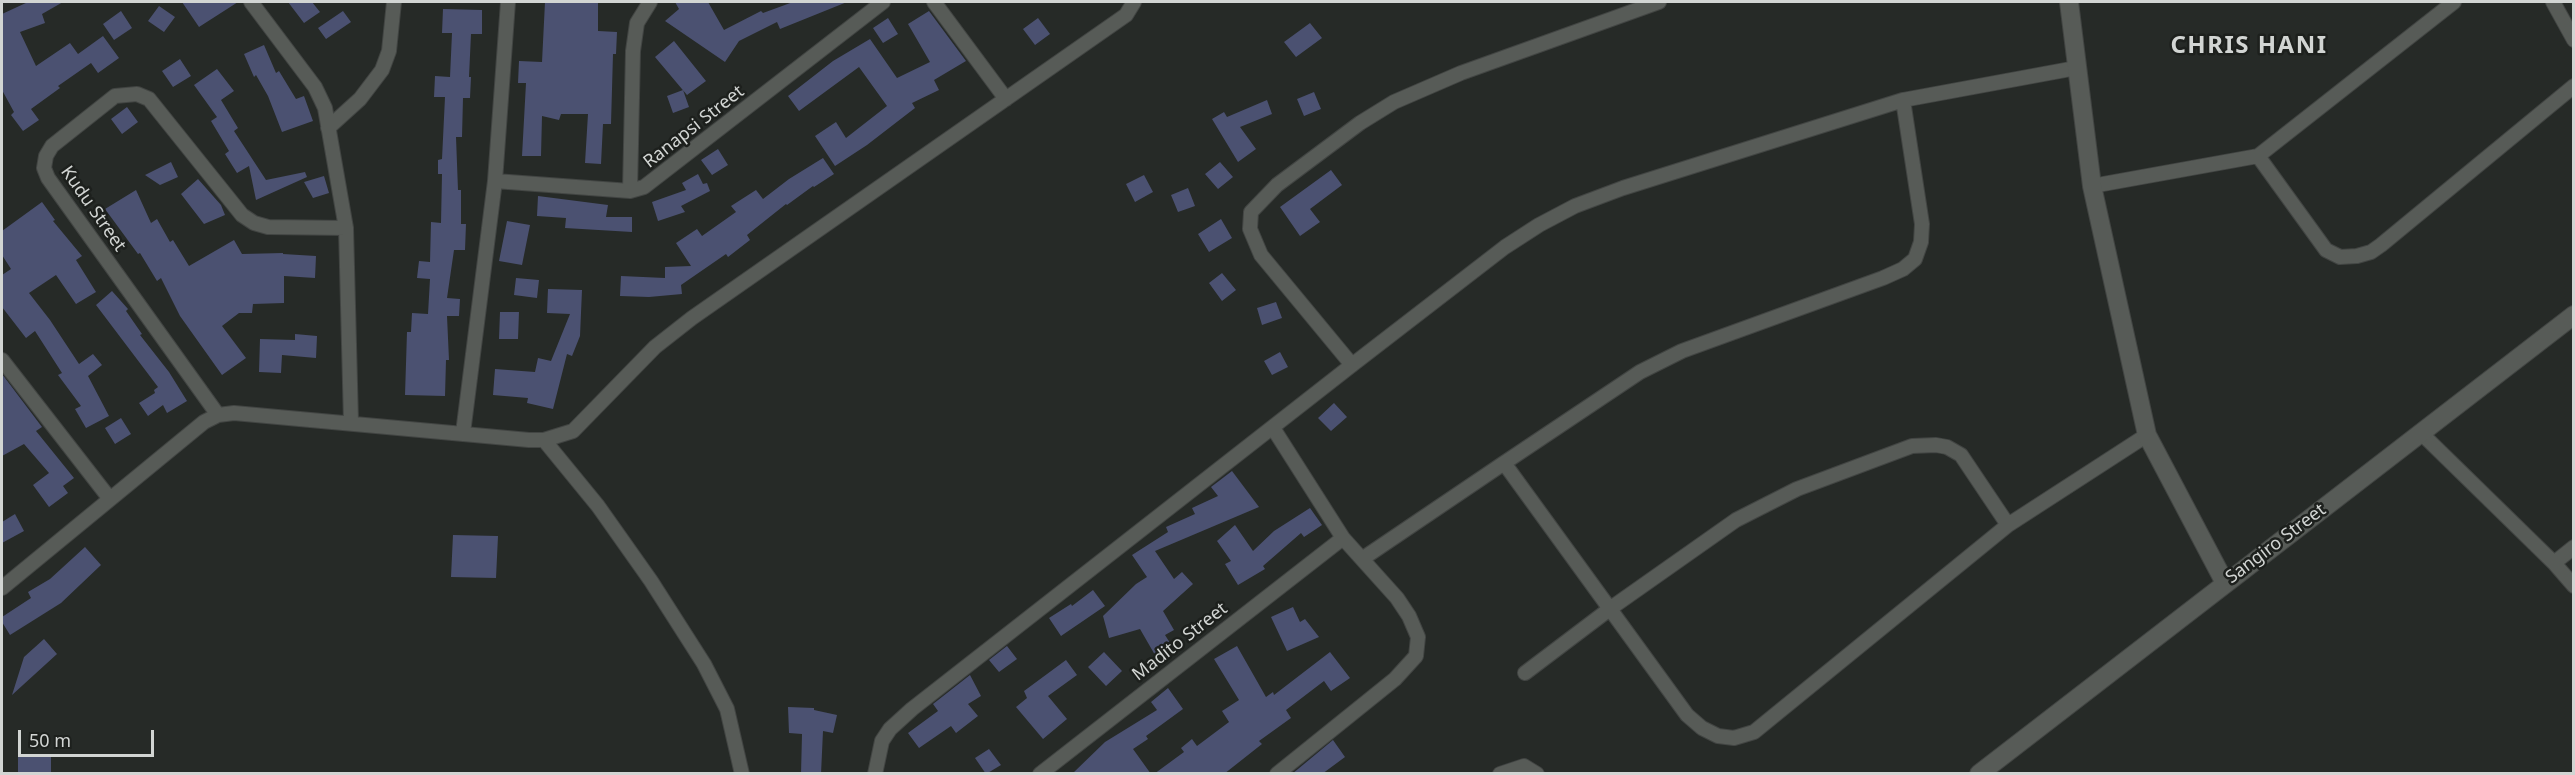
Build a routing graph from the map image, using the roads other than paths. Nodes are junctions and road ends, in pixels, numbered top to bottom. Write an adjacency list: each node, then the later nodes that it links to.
1 (251, 2): 17 (street)
2 (394, 2): 17 (street)
3 (508, 2): 19 (street)
4 (650, 2): 21 (street)
5 (883, 2): 21 (street, Ranapsi Street)
6 (934, 2): 15 (street)
7 (1134, 2): 15 (street)
8 (1659, 2): 25 (street)
9 (2069, 2): 13 (street)
10 (2454, 2): 18 (street)
11 (2553, 2): 12 (street)
12 (2574, 40)
13 (2076, 68): 16 (street); 20 (street)
14 (2574, 86): 18 (street)
15 (1006, 99): 32 (street)
16 (1903, 100): 25 (street); 33 (street)
17 (328, 128): 22 (street)
18 (2258, 156): 20 (street)
19 (495, 181): 21 (street, Ranapsi Street); 29 (street)
20 (2092, 186): 31 (street)
21 (630, 191)
22 (346, 228): 26 (street, Kudu Street); 27 (street)
23 (2574, 315): 30 (street, Sangiro Street)
24 (2, 360): 34 (street)
25 (1352, 364): 28 (street)
26 (218, 415): 27 (street); 34 (street)
27 (351, 422): 29 (street)
28 (1273, 428): 36 (street); 46 (street)
29 (464, 433): 32 (street)
30 (2421, 433): 39 (street); 40 (street, Sangiro Street)
31 (2147, 435): 35 (street); 40 (street)
32 (544, 440): 45 (street)
33 (1504, 463): 38 (street); 43 (street)
34 (110, 499): 42 (street)
35 (2008, 525): 43 (street); 43 (street)
36 (1343, 538): 38 (street); 47 (street, Madito Street)
37 (2574, 547): 39 (street)
38 (1362, 560): 48 (street)
39 (2554, 563): 41 (street)
40 (2225, 583): 51 (street, Sangiro Street)
41 (2574, 586)
42 (2, 588)
43 (1611, 608): 44 (street)
44 (1525, 673)
45 (742, 774)
46 (875, 774)
47 (1040, 774)
48 (1277, 774)
49 (1500, 774): 50 (street)
50 (1537, 774)
51 (1979, 774)

